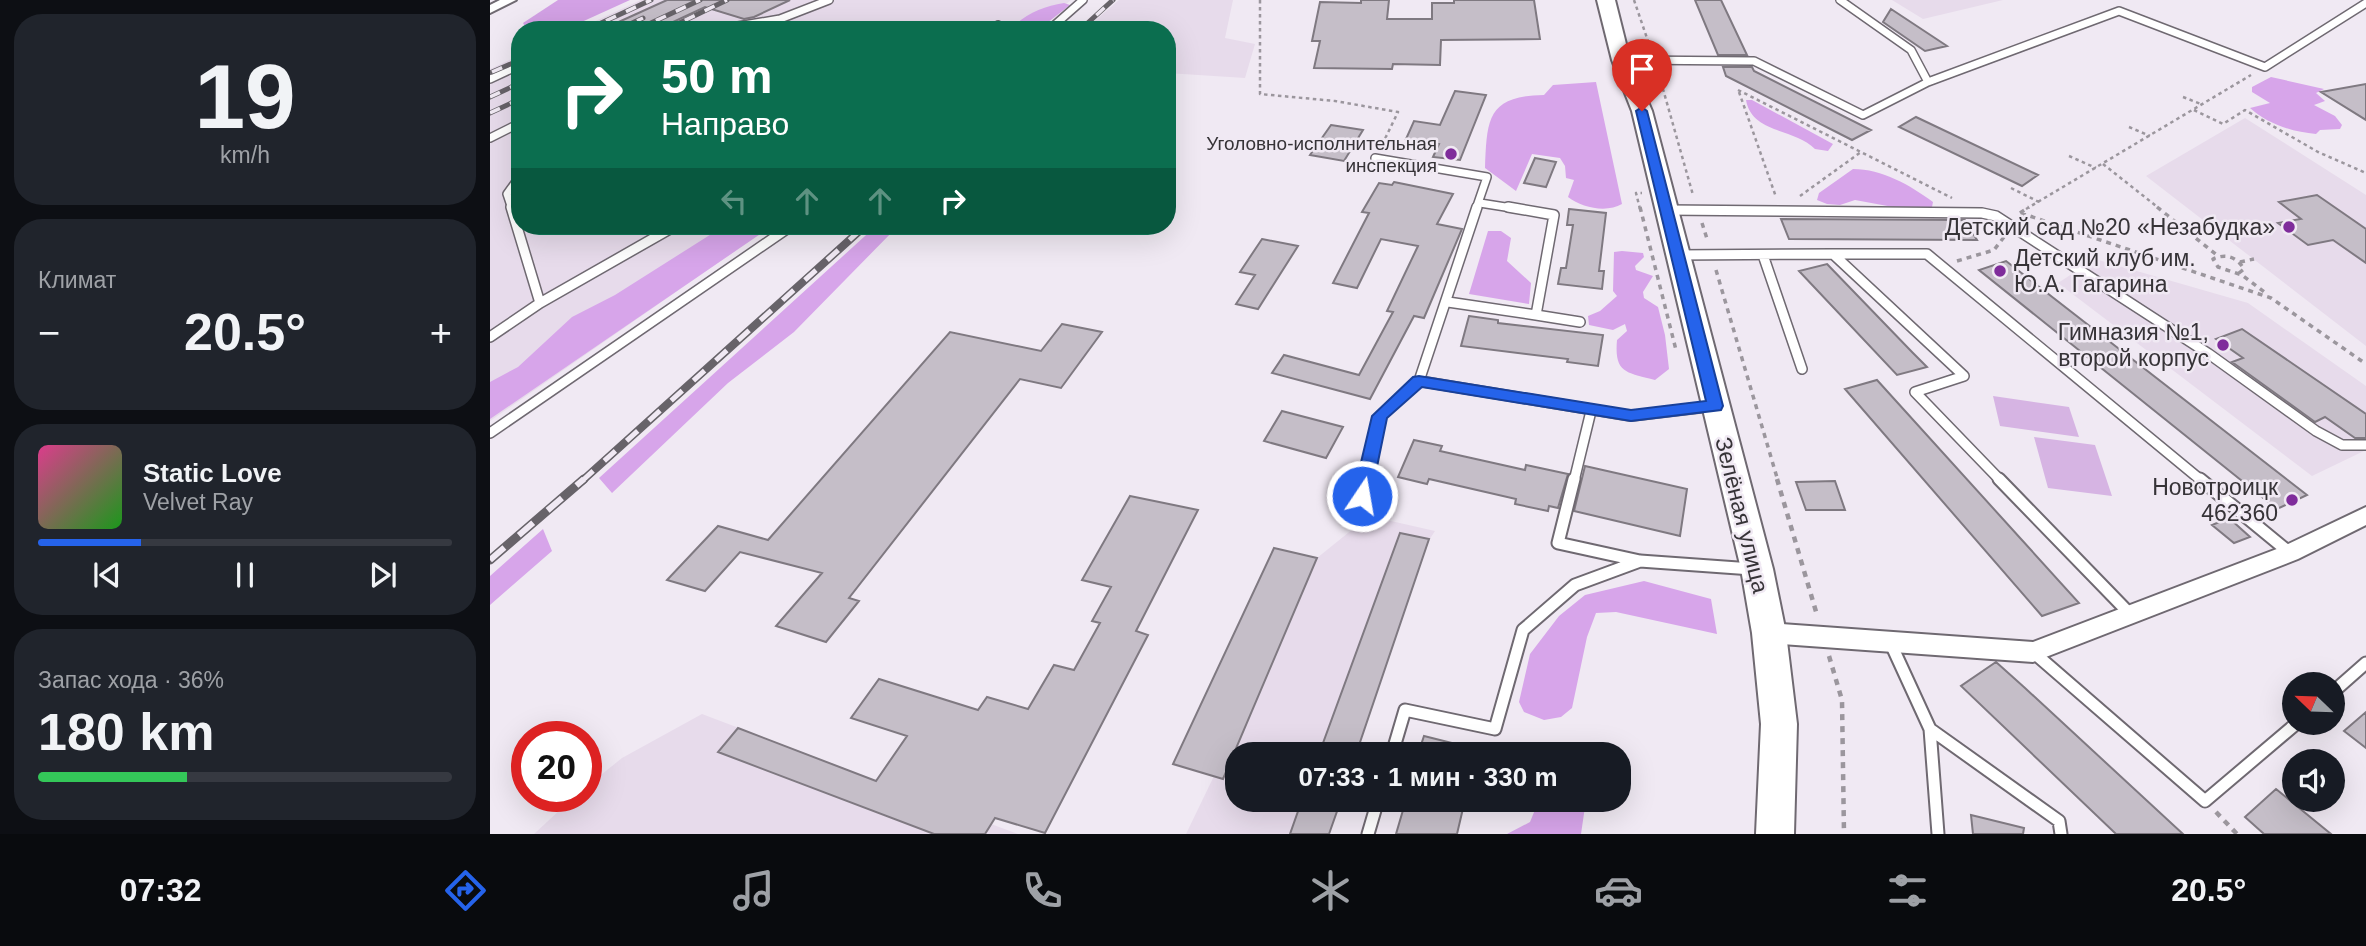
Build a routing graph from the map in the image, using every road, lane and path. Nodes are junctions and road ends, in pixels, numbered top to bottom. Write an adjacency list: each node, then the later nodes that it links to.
1 (510, 0): 9 (street)
2 (829, 0): 10 (lane)
3 (1083, 0): 11 (lane)
4 (1259, 0): 25 (path)
5 (1606, 0): 13 (main road, Зелёная улица)
6 (1634, 0): 12 (path)
7 (1840, 0): 17 (lane)
8 (2365, 1): 14 (lane)
9 (490, 9)
10 (768, 21)
11 (1059, 21)
12 (1654, 59): 13 (lane); 17 (lane); 39 (path)
13 (1621, 60): 38 (main road, Зелёная улица)
14 (2265, 67): 17 (lane); 19 (path)
15 (511, 69): 16 (lane)
16 (490, 79)
17 (1928, 82)
18 (2183, 97): 19 (path)
19 (2202, 104): 20 (path)
20 (2193, 110): 23 (path); 31 (path)
21 (2129, 127): 23 (path)
22 (511, 128): 24 (lane)
23 (2150, 136): 29 (path)
24 (490, 138)
25 (1384, 141)
26 (1861, 152): 40 (path); 40 (path); 41 (path)
27 (2070, 156): 30 (path)
28 (1375, 158): 36 (lane)
29 (2103, 164): 30 (path); 51 (path)
30 (2095, 168): 35 (path)
31 (2366, 173)
32 (511, 188): 37 (lane)
33 (2011, 188): 35 (path)
34 (1636, 193): 62 (path)
35 (2039, 202): 42 (path)
36 (1480, 203): 57 (lane); 59 (lane)
37 (511, 207)
38 (1665, 210): 39 (lane); 48 (main road, Зелёная улица)
39 (1699, 210): 40 (lane); 49 (path)
40 (1781, 211): 41 (lane)
41 (1982, 213): 43 (lane)
42 (2020, 213): 43 (path); 56 (path)
43 (2012, 226): 54 (path); 69 (lane)
44 (519, 235): 58 (lane)
45 (659, 235): 58 (lane)
46 (778, 235): 68 (lane)
47 (1833, 254): 50 (lane); 54 (lane); 75 (lane)
48 (1677, 255): 49 (lane); 66 (main road, Зелёная улица)
49 (1712, 255): 50 (lane); 77 (path)
50 (1763, 255): 64 (lane)
51 (2218, 256): 53 (path); 55 (path)
52 (2254, 259): 53 (path)
53 (2240, 262): 55 (path)
54 (1941, 266): 72 (lane)
55 (2239, 272): 56 (path)
56 (2271, 298): 63 (path)
57 (1448, 302): 59 (lane); 65 (lane)
58 (540, 303): 61 (lane)
59 (1536, 315): 60 (lane)
60 (1580, 322)
61 (490, 337)
62 (1677, 355)
63 (2366, 364)
64 (1802, 369)
65 (1419, 381): 67 (lane); 70 (lane)
66 (1715, 406): 67 (lane); 74 (main road, Зелёная улица)
67 (1591, 411): 73 (lane)
68 (490, 433)
69 (2366, 445)
70 (1362, 496)
71 (2366, 515): 72 (street)
72 (2290, 553): 75 (street)
73 (1640, 561): 74 (lane); 84 (lane)
74 (1757, 569): 76 (main road, Зелёная улица)
75 (2131, 615): 79 (street)
76 (1769, 633): 77 (street); 88 (main road, Зелёная улица)
77 (1823, 638): 78 (street); 89 (path)
78 (1891, 644): 79 (street); 82 (lane)
79 (2033, 652): 85 (lane)
80 (2366, 663): 81 (lane)
81 (2345, 681)
82 (1930, 729): 90 (lane); 91 (lane)
83 (2283, 735): 85 (lane)
84 (1396, 742)
85 (2204, 801): 92 (path)
86 (1374, 812): 87 (lane)
87 (1368, 834)
88 (1775, 834)
89 (1843, 834)
90 (1938, 834)
91 (2061, 834)
92 (2237, 834)

